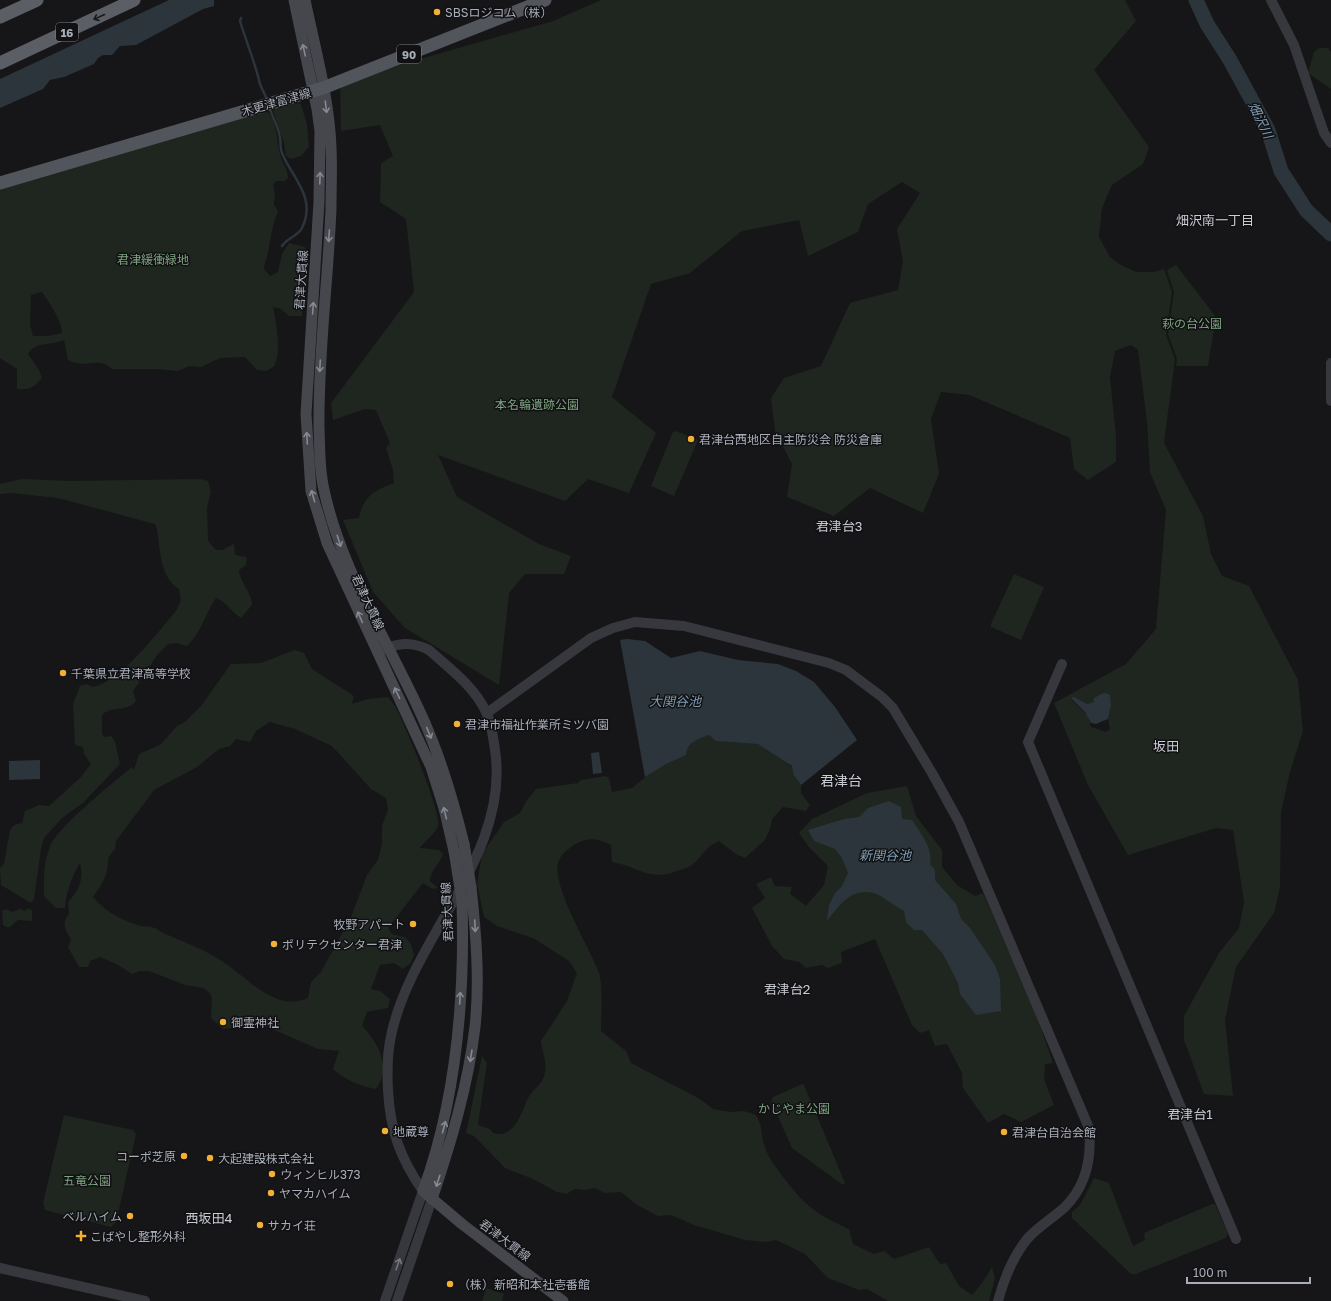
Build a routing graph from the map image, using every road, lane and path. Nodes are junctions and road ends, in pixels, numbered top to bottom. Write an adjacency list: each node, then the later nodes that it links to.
1 (36, 0): 7 (highway)
2 (134, 0): 8 (highway, 16, one-way to 8)
3 (294, 0): 9 (main road, 君津大貫線, one-way to 3)
4 (305, 0): 9 (main road, 君津大貫線)
5 (545, 0): 9 (main road, 木更津富津線 / 90)
6 (1271, 0): 10 (street)
7 (0, 17)
8 (0, 63)
9 (318, 89): 11 (main road, 木更津富津線 / 90); 14 (main road, 君津大貫線, one-way to 14); 15 (main road, 君津大貫線, one-way to 9)
10 (1331, 143)
11 (0, 183)
12 (1331, 363): 13 (street)
13 (1331, 401)
14 (388, 648): 15 (street); 17 (street); 19 (main road, 君津大貫線, one-way to 19, bridge)
15 (377, 652): 18 (main road, 君津大貫線, one-way to 15, bridge)
16 (1062, 664): 20 (street)
17 (487, 713): 18 (street); 26 (street)
18 (423, 1191): 19 (main road, 君津大貫線); 23 (street, one-way to 18)
19 (432, 1199): 24 (street); 25 (main road, 君津大貫線)
20 (1236, 1239)
21 (0, 1268): 22 (street)
22 (145, 1301)
23 (385, 1301)
24 (397, 1301)
25 (563, 1301)
26 (998, 1301)

